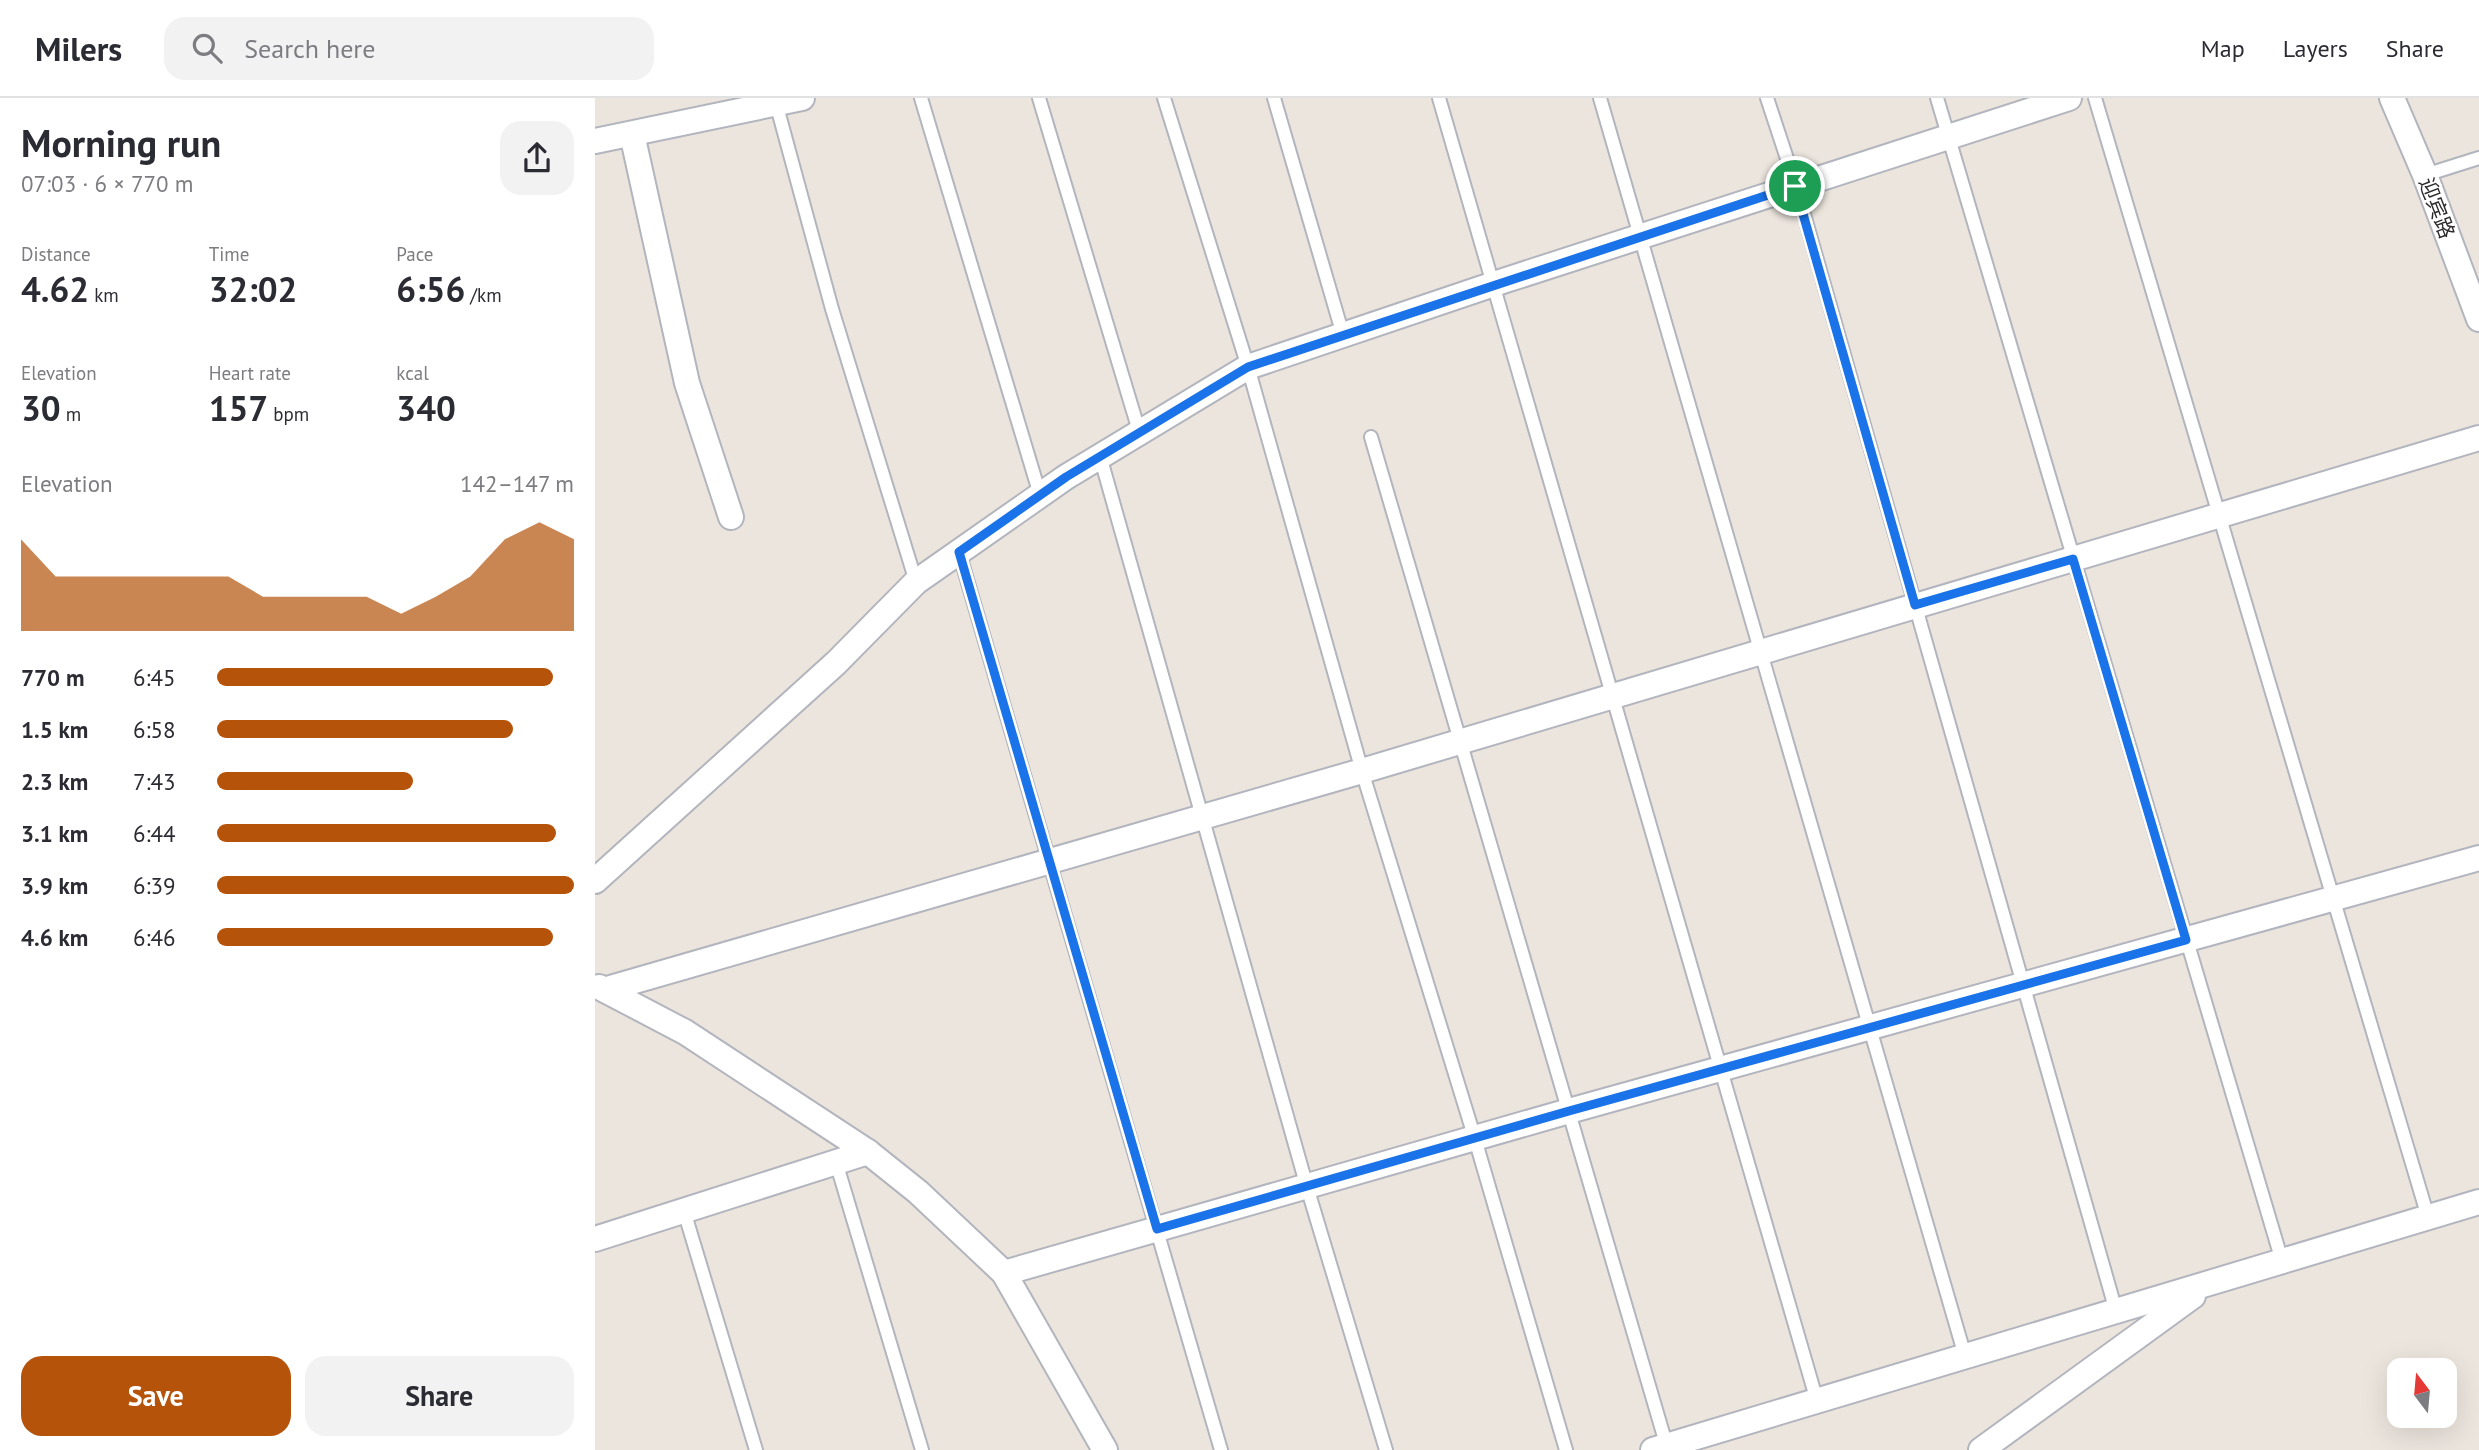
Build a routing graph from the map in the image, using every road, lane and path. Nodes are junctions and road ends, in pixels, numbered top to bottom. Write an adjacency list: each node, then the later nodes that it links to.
1 (802, 98): 13 (street)
2 (921, 98): 30 (lane)
3 (1039, 98): 26 (lane)
4 (1164, 98): 25 (lane)
5 (1274, 98): 24 (lane)
6 (1439, 98): 22 (lane)
7 (1600, 98): 21 (lane)
8 (1767, 98): 20 (lane)
9 (1937, 98): 16 (lane)
10 (2069, 98): 16 (street)
11 (2095, 98): 31 (lane)
12 (2392, 98): 19 (street, 迎宾路)
13 (776, 103): 14 (street); 35 (lane)
14 (745, 104): 15 (street)
15 (632, 134): 17 (street); 32 (street)
16 (1948, 137): 20 (street); 34 (lane)
17 (595, 141)
18 (2479, 158): 19 (lane)
19 (2425, 175): 23 (street, 迎宾路)
20 (1795, 186): 21 (street); 36 (lane)
21 (1640, 237): 22 (street); 37 (lane)
22 (1493, 284): 24 (street); 38 (lane)
23 (2479, 319)
24 (1343, 335): 25 (street)
25 (1248, 367): 26 (street); 40 (lane)
26 (1139, 431): 29 (street)
27 (1371, 437): 39 (lane)
28 (2479, 438): 31 (street)
29 (1100, 456): 30 (street); 41 (lane)
30 (1040, 495): 33 (street)
31 (2219, 515): 34 (street); 45 (lane)
32 (731, 517)
33 (959, 552): 35 (street); 43 (lane)
34 (2073, 559): 36 (street); 46 (lane)
35 (916, 582): 44 (street)
36 (1915, 605): 37 (street); 47 (lane)
37 (1761, 651): 38 (street); 49 (lane)
38 (1612, 695): 39 (street); 50 (lane)
39 (1460, 740): 40 (street); 51 (lane)
40 (1362, 771): 41 (street); 52 (lane)
41 (1204, 817): 43 (street); 55 (lane)
42 (2479, 858): 45 (street)
43 (1049, 862): 48 (street); 59 (lane)
44 (595, 881)
45 (2334, 899): 46 (street); 58 (lane)
46 (2186, 940): 47 (street); 61 (lane)
47 (2023, 985): 49 (street); 64 (lane)
48 (601, 987): 53 (street)
49 (1870, 1028): 50 (street); 65 (lane)
50 (1720, 1069): 51 (street); 66 (lane)
51 (1569, 1111): 52 (street); 67 (lane)
52 (1475, 1139): 55 (street); 73 (lane)
53 (867, 1152): 54 (street); 62 (street)
54 (836, 1163): 57 (street); 69 (lane)
55 (1307, 1187): 59 (street); 72 (lane)
56 (2479, 1202): 58 (street)
57 (684, 1211): 60 (street); 68 (lane)
58 (2428, 1217): 61 (street)
59 (1157, 1229): 62 (street); 71 (lane)
60 (595, 1239)
61 (2282, 1261): 63 (street)
62 (1004, 1273): 70 (street)
63 (2215, 1281): 64 (street); 74 (street)
64 (2116, 1311): 65 (street)
65 (1965, 1356): 66 (street)
66 (1817, 1401): 67 (street)
67 (1662, 1449)
68 (756, 1450)
69 (922, 1450)
70 (1105, 1450)
71 (1221, 1450)
72 (1386, 1450)
73 (1566, 1450)
74 (1981, 1450)

